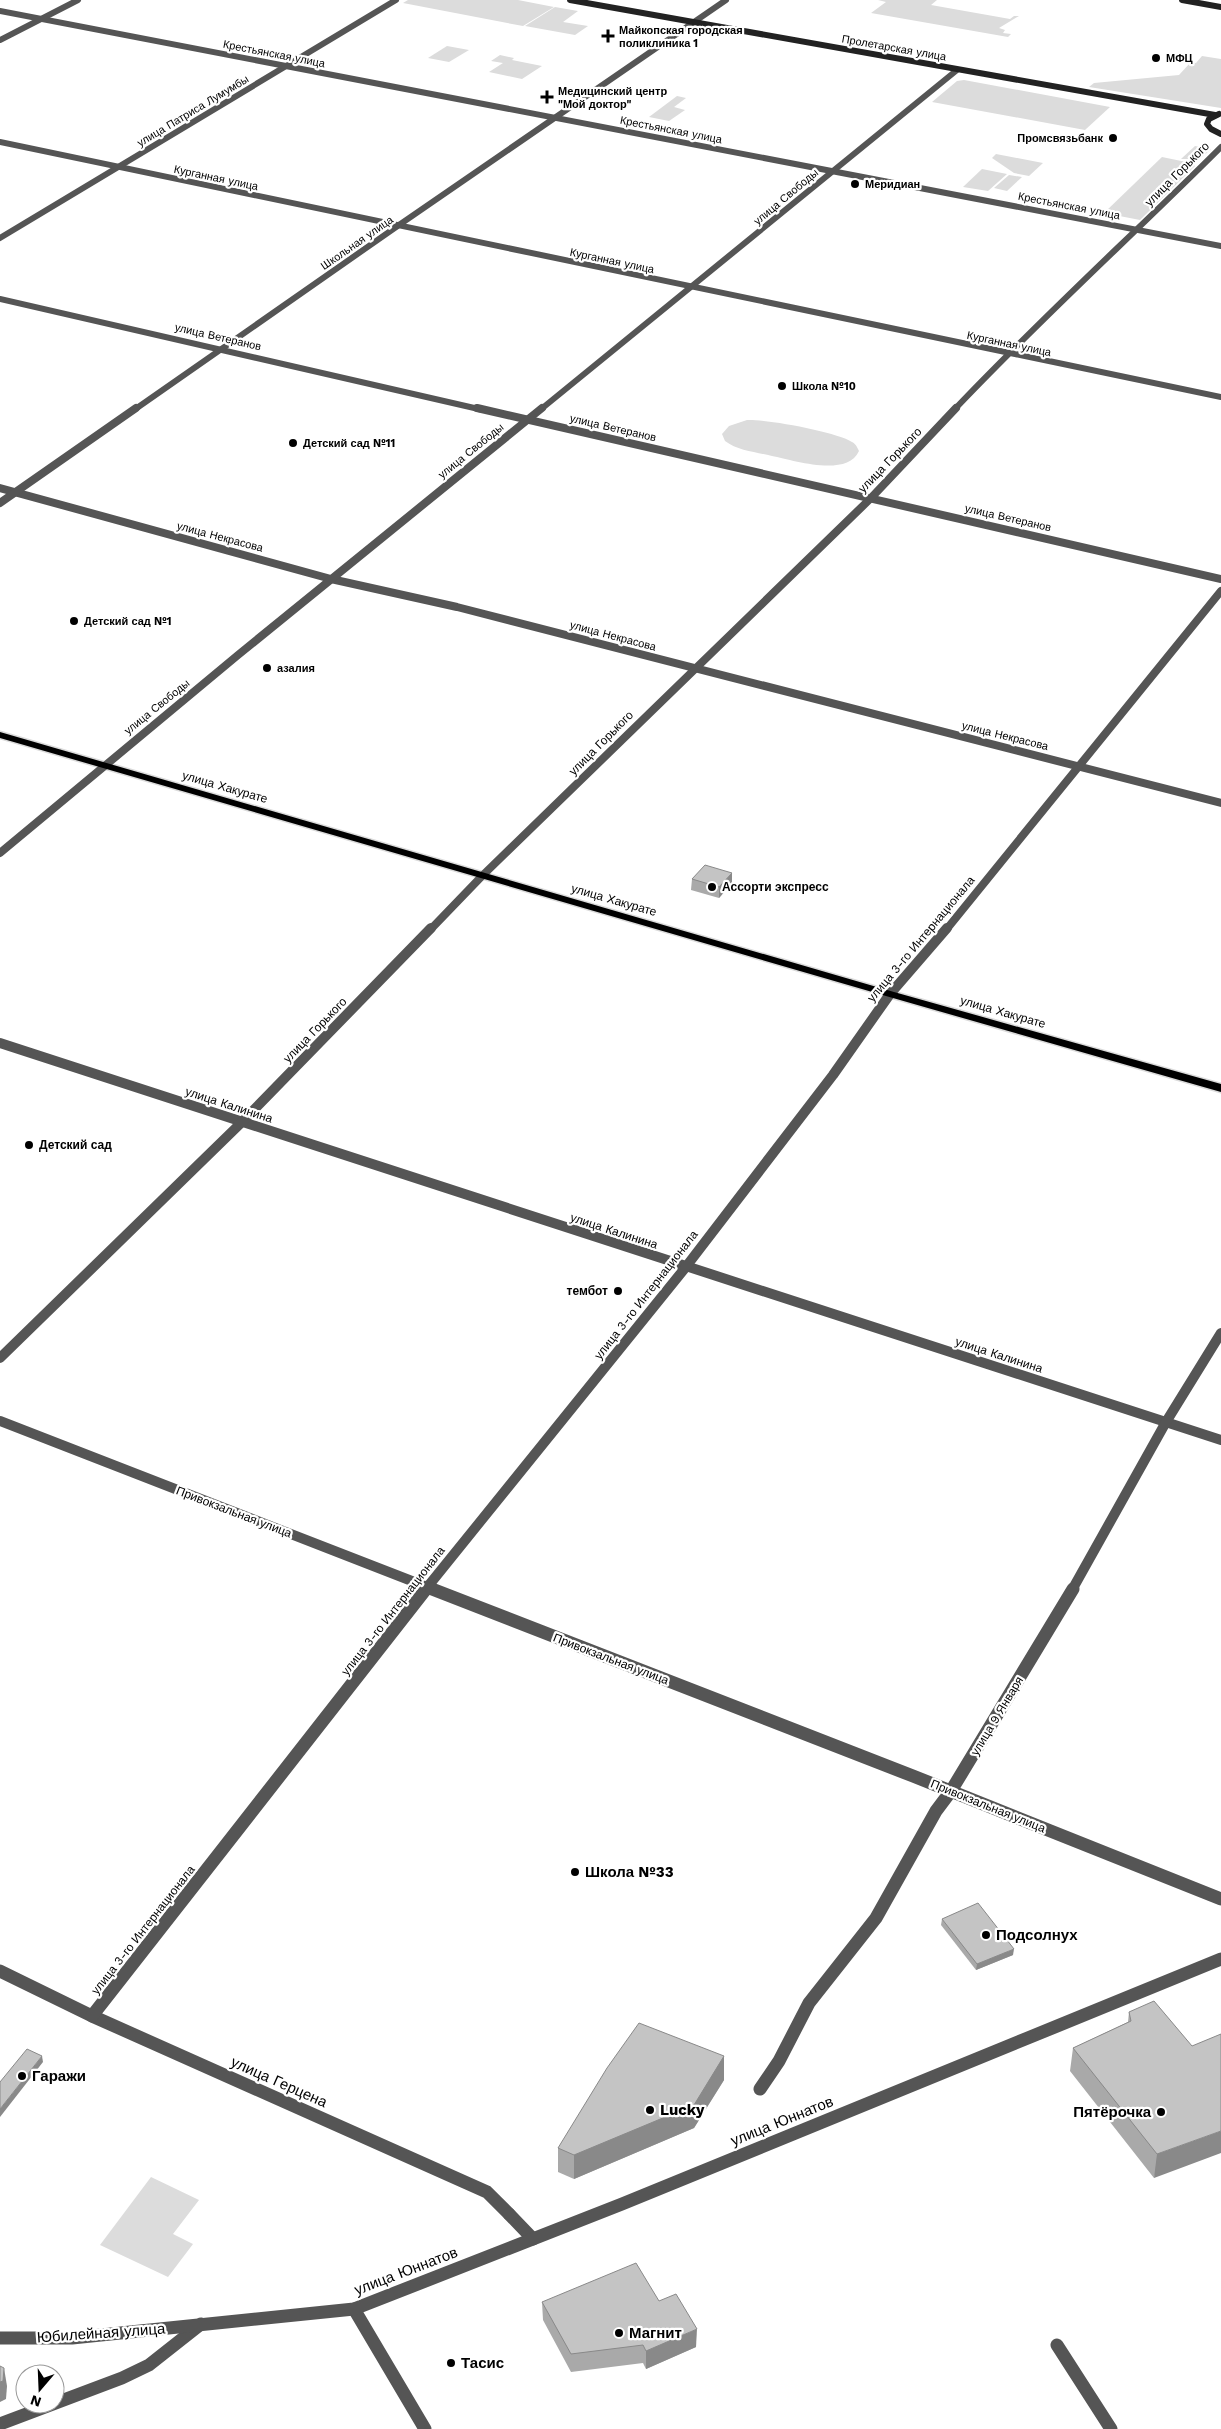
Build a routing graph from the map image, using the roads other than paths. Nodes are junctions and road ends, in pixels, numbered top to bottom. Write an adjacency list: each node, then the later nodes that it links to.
1 (78, 0): 8 (street)
2 (396, 0): 11 (street, улица Патриса Лумумбы)
3 (570, 0): 9 (main road, Пролетарская улица)
4 (726, 0): 9 (street, Школьная улица)
5 (1182, 0): 6 (main road)
6 (1221, 7)
7 (0, 11): 8 (street, Крестьянская улица)
8 (40, 19): 10 (street); 11 (street, Крестьянская улица)
9 (695, 22): 12 (main road, Пролетарская улица); 14 (street, Школьная улица)
10 (0, 40)
11 (284, 66): 14 (street, Крестьянская улица); 18 (street, улица Патриса Лумумбы)
12 (958, 70): 13 (main road, Пролетарская улица); 19 (street, улица Свободы)
13 (1218, 115): 15 (main road)
14 (554, 118): 19 (street, Крестьянская улица); 20 (street, Школьная улица)
15 (1221, 134)
16 (0, 142): 18 (street, Курганная улица)
17 (1221, 147): 21 (street, улица Горького)
18 (118, 168): 20 (street, Курганная улица); 22 (street, улица Патриса Лумумбы)
19 (836, 170): 21 (street, Крестьянская улица); 24 (street, улица Свободы)
20 (399, 225): 24 (street, Курганная улица); 26 (street, Школьная улица)
21 (1138, 230): 23 (street, Крестьянская улица); 27 (street, улица Горького)
22 (0, 238)
23 (1221, 246)
24 (692, 288): 27 (street, Курганная улица); 29 (street, улица Свободы)
25 (0, 299): 26 (street, улица Ветеранов)
26 (220, 350): 29 (street, улица Ветеранов); 31 (street, Школьная улица)
27 (1007, 354): 28 (street, Курганная улица); 32 (street, улица Горького)
28 (1221, 397)
29 (527, 420): 32 (street, улица Ветеранов); 34 (street, улица Свободы)
30 (0, 488): 31 (street, улица Некрасова)
31 (16, 492): 33 (street, Школьная улица); 34 (street, улица Некрасова)
32 (871, 498): 35 (street, улица Ветеранов); 37 (street, улица Горького)
33 (0, 503)
34 (330, 579): 37 (street, улица Некрасова); 39 (street, улица Свободы)
35 (1221, 579)
36 (1221, 591): 40 (street, улица 3-го Интернационала)
37 (694, 669): 40 (street, улица Некрасова); 43 (street, улица Горького)
38 (0, 735): 39 (main road, улица Хакурате)
39 (102, 766): 42 (street, улица Свободы); 43 (main road, улица Хакурате)
40 (1081, 767): 41 (street, улица Некрасова); 44 (street, улица 3-го Интернационала)
41 (1221, 803)
42 (0, 852)
43 (482, 876): 44 (main road, улица Хакурате); 47 (street, улица Горького)
44 (890, 994): 46 (main road, улица Хакурате); 48 (street, улица 3-го Интернационала)
45 (0, 1043): 47 (street, улица Калинина)
46 (1221, 1088)
47 (242, 1122): 48 (street, улица Калинина); 50 (street, улица Горького)
48 (685, 1268): 52 (street, улица Калинина); 54 (street, улица 3-го Интернационала)
49 (1221, 1333): 52 (street, улица 9 Января)
50 (0, 1358)
51 (0, 1421): 54 (street, Привокзальная улица)
52 (1166, 1422): 53 (street, улица Калинина); 55 (street, улица 9 Января)
53 (1221, 1440)
54 (428, 1588): 55 (street, Привокзальная улица); 59 (street, улица 3-го Интернационала)
55 (951, 1791): 56 (street, Привокзальная улица); 60 (street, улица 9 Января)
56 (1221, 1899)
57 (1221, 1959): 61 (street, улица Юннатов)
58 (0, 1971): 59 (street, улица Герцена)
59 (92, 2016): 61 (street, улица Герцена)
60 (760, 2089)
61 (533, 2239): 62 (street, улица Юннатов)
62 (354, 2309): 63 (street, Юбилейная улица); 67 (street)
63 (201, 2324): 64 (street, Юбилейная улица); 66 (street, Юбилейная улица)
64 (0, 2338)
65 (1057, 2345): 68 (street)
66 (0, 2424)
67 (425, 2429)
68 (1111, 2429)

